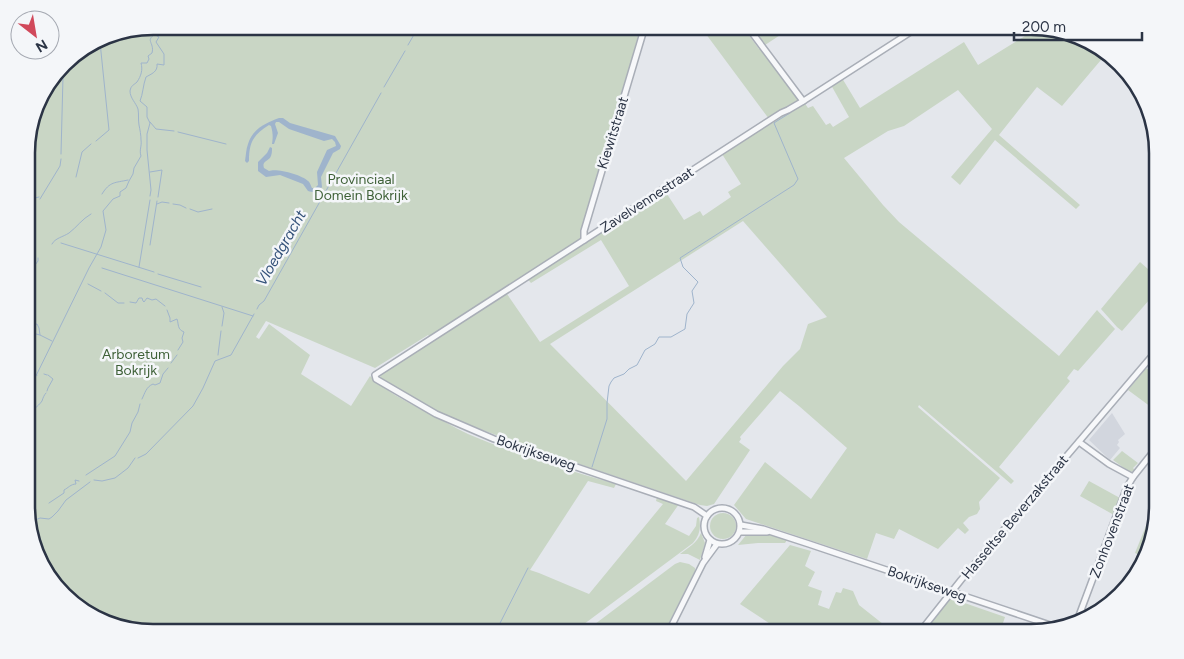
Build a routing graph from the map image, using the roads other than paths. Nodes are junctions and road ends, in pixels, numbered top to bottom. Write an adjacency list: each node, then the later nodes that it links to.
1 (642, 35): 5 (street, Kiewitstraat)
2 (754, 35): 4 (street)
3 (906, 35): 4 (street, Zavelvennestraat)
4 (803, 101): 5 (street, Zavelvennestraat)
5 (584, 240): 7 (street, Zavelvennestraat)
6 (1149, 360): 8 (street, Hasseltse Beverzakstraat)
7 (375, 375): 11 (street, Bokrijkseweg)
8 (1079, 442): 10 (street, Hasseltse Beverzakstraat); 18 (street, Hasseltse Beverzakstraat)
9 (1149, 457): 10 (street, Zonhovenstraat)
10 (1133, 477): 19 (street, Zonhovenstraat)
11 (707, 516): 12 (street); 15 (street)
12 (741, 525): 13 (street); 14 (street, Bokrijkseweg)
13 (740, 532): 14 (street, Bokrijkseweg); 16 (street)
14 (769, 532): 18 (street, Bokrijkseweg)
15 (710, 540): 16 (street); 17 (street)
16 (717, 544): 17 (street)
17 (704, 563): 20 (street)
18 (951, 593): 21 (street, Hasseltse Beverzakstraat); 22 (street, Bokrijkseweg)
19 (1080, 613)
20 (673, 624)
21 (926, 624)
22 (1043, 624)

